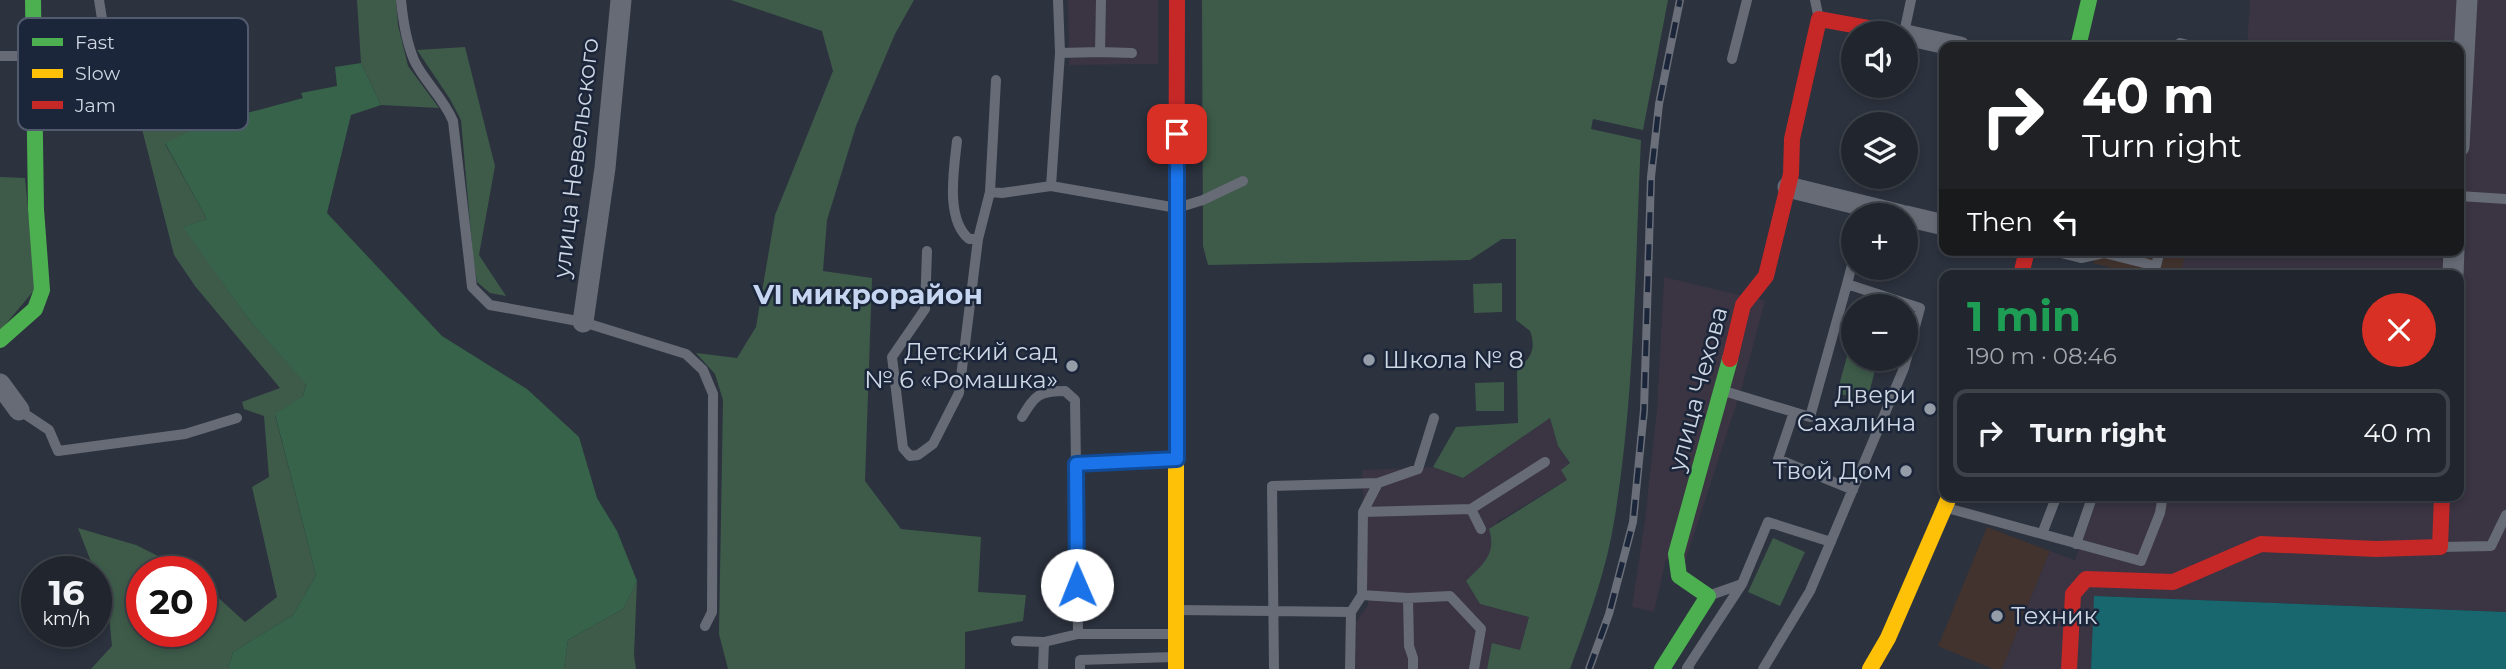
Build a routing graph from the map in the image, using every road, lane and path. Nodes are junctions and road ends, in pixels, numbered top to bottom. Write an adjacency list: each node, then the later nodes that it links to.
1 (33, 0): 13 (street)
2 (99, 0): 14 (lane)
3 (401, 0): 49 (lane)
4 (621, 0): 49 (street, улица Невельского)
5 (1058, 0): 23 (lane)
6 (1101, 0): 22 (lane)
7 (1177, 0): 38 (street)
8 (1747, 0): 27 (lane)
9 (1815, 0): 15 (lane)
10 (1911, 0): 16 (lane)
11 (2089, 0): 20 (street)
12 (2467, 0): 21 (street)
13 (33, 18)
14 (102, 18)
15 (1819, 19): 17 (street); 33 (street, улица Чехова)
16 (1907, 21)
17 (1841, 23)
18 (1918, 37): 19 (street)
19 (1939, 42)
20 (2079, 42)
21 (2464, 42)
22 (1100, 52): 23 (lane); 24 (lane)
23 (1060, 53): 32 (lane)
24 (1132, 53)
25 (0, 56): 26 (lane)
26 (18, 56)
27 (1732, 59)
28 (996, 80): 34 (lane)
29 (34, 130): 50 (street)
30 (957, 141): 41 (lane)
31 (1243, 181): 38 (lane)
32 (1051, 186): 34 (lane); 38 (lane)
33 (1788, 187): 37 (street); 52 (street, улица Чехова)
34 (990, 192): 41 (lane)
35 (2464, 197): 36 (lane)
36 (2506, 199)
37 (1841, 203)
38 (1177, 208): 58 (street)
39 (1918, 219): 40 (street)
40 (1939, 224)
41 (978, 239): 42 (lane)
42 (927, 251)
43 (2073, 256): 44 (lane)
44 (2090, 256)
45 (2116, 256): 46 (lane)
46 (2158, 256)
47 (1848, 280): 48 (lane)
48 (1847, 284): 54 (lane); 62 (lane)
49 (583, 322): 83 (lane)
50 (0, 341)
51 (0, 384): 53 (street)
52 (1723, 390): 54 (lane); 78 (street, улица Чехова)
53 (19, 410): 56 (lane)
54 (1794, 412): 62 (lane)
55 (1022, 417): 60 (lane)
56 (237, 418)
57 (1434, 418): 61 (lane)
58 (1177, 459): 60 (lane); 80 (street)
59 (1545, 462): 68 (lane)
60 (1076, 464): 84 (lane)
61 (1378, 483): 69 (lane); 81 (lane)
62 (1853, 490): 73 (lane)
63 (1947, 501): 72 (lane); 98 (street)
64 (2055, 501): 72 (lane)
65 (2091, 501): 74 (lane)
66 (2161, 501): 74 (lane)
67 (2442, 501): 75 (street)
68 (1471, 509): 69 (lane); 71 (lane)
69 (1363, 512): 77 (lane)
70 (2506, 514): 75 (lane)
71 (1481, 529)
72 (2042, 534): 74 (lane)
73 (1831, 542): 76 (lane); 97 (lane)
74 (2076, 544)
75 (2440, 547): 99 (street)
76 (1742, 584): 78 (lane); 96 (lane)
77 (1362, 595): 79 (lane); 82 (lane)
78 (1708, 596): 95 (street)
79 (1408, 598): 93 (lane); 94 (lane)
80 (1176, 610): 81 (lane); 85 (street)
81 (1273, 611): 82 (lane); 91 (lane)
82 (1350, 612): 92 (lane)
83 (705, 626)
84 (1078, 634): 85 (lane); 87 (lane)
85 (1176, 634): 88 (street)
86 (1016, 641): 87 (lane)
87 (1044, 642): 89 (lane)
88 (1176, 663): 90 (lane)
89 (1043, 669)
90 (1080, 669)
91 (1274, 669)
92 (1350, 669)
93 (1413, 669)
94 (1474, 669)
95 (1662, 669)
96 (1689, 669)
97 (1763, 669)
98 (1870, 669)
99 (2069, 669)

